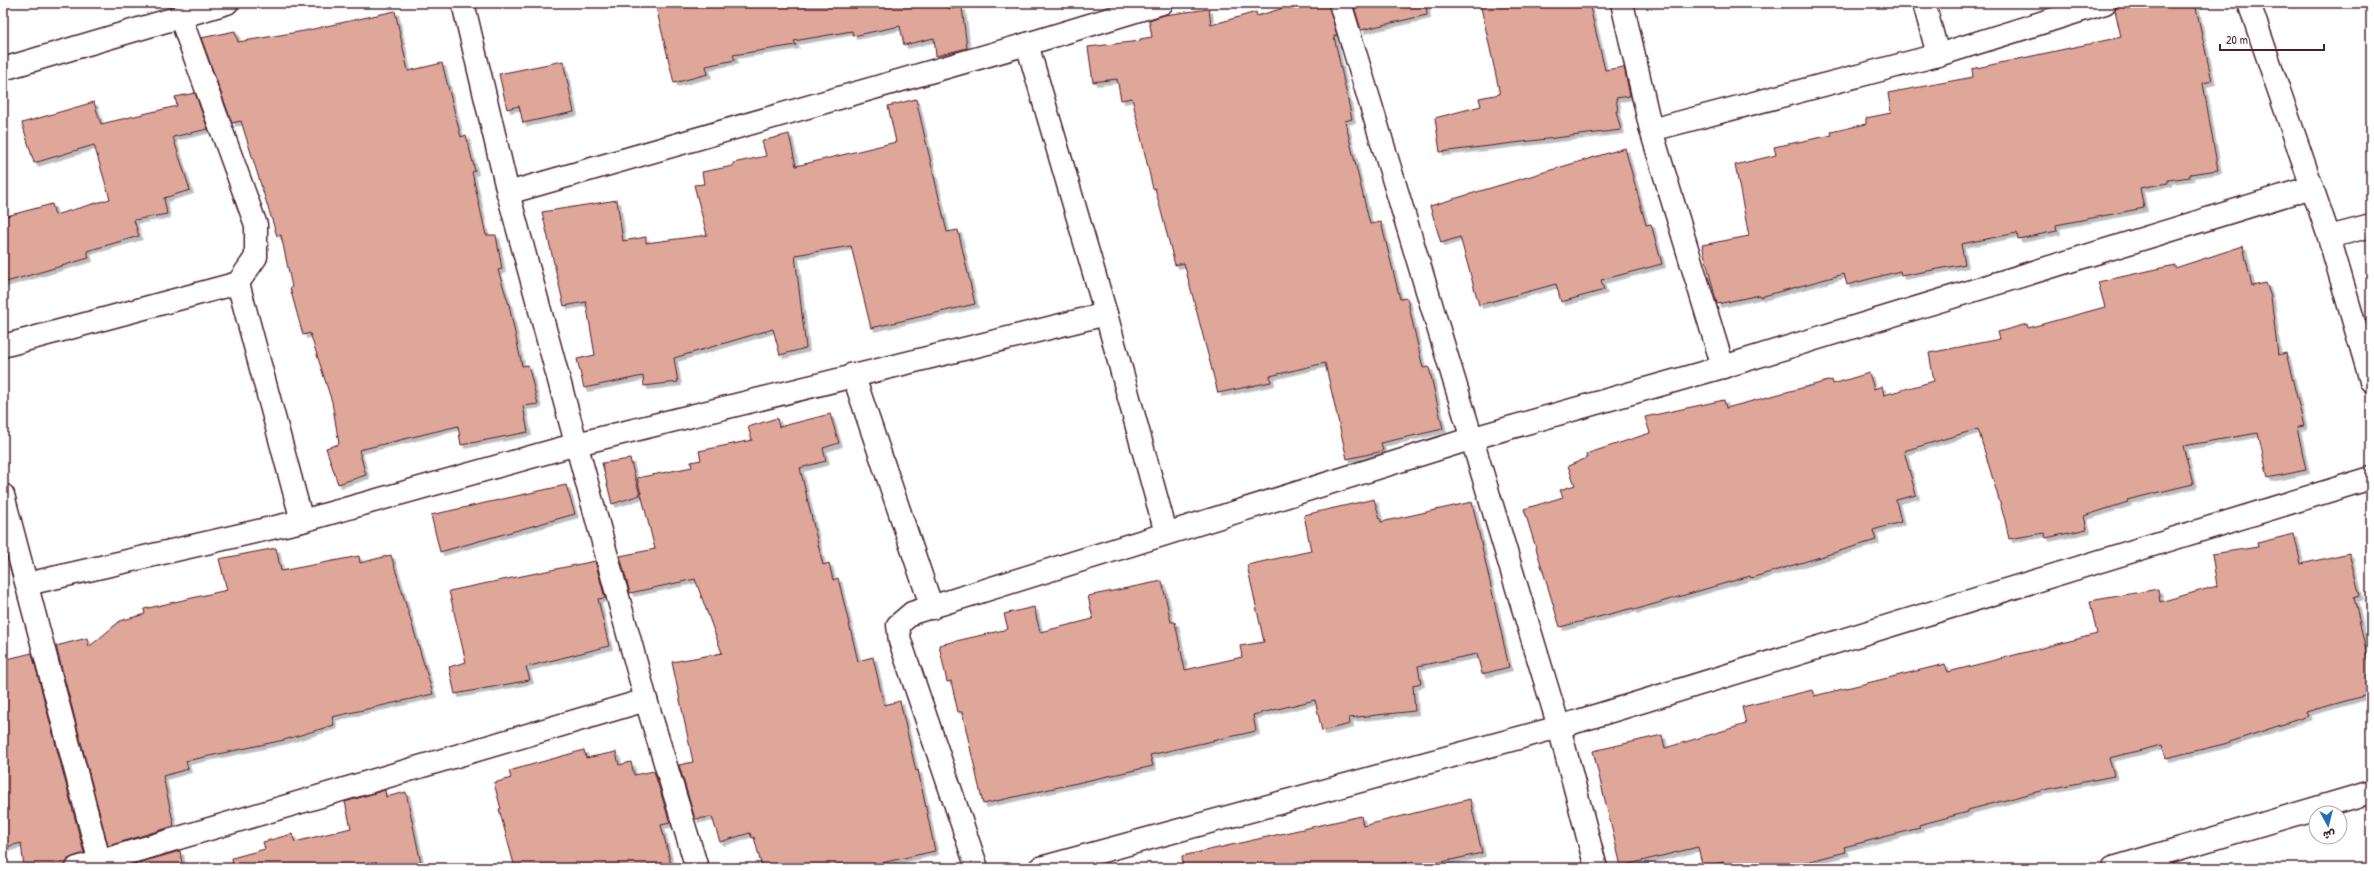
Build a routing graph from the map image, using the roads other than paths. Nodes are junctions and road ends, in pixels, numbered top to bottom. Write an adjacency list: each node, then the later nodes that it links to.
1 (227, 3): 9 (street)
2 (463, 3): 15 (street)
3 (1162, 3): 10 (street)
4 (1340, 3): 24 (street)
5 (1622, 3): 13 (street)
6 (1924, 3): 11 (street)
7 (2105, 3): 11 (street)
8 (2249, 3): 14 (street)
9 (180, 16): 12 (street); 18 (street)
10 (1027, 44): 15 (street); 19 (street)
11 (1938, 55): 13 (street)
12 (3, 69)
13 (1651, 130): 21 (street)
14 (2312, 187): 17 (street); 21 (street)
15 (508, 193): 25 (street)
16 (2371, 226): 17 (street)
17 (2329, 237): 23 (street)
18 (238, 283): 20 (street); 28 (street)
19 (1106, 314): 22 (street); 29 (street)
20 (3, 346)
21 (1723, 367): 24 (street)
22 (854, 374): 25 (street); 31 (street)
23 (2371, 381)
24 (1470, 439): 29 (street); 33 (street)
25 (577, 444): 28 (street); 32 (street)
26 (2371, 478): 33 (street)
27 (3, 495): 30 (street)
28 (302, 521): 30 (street)
29 (1166, 533): 31 (street)
30 (27, 584): 35 (street)
31 (932, 608): 38 (street)
32 (646, 700): 35 (street); 37 (street)
33 (1559, 727): 39 (street); 40 (street)
34 (2371, 792): 41 (street)
35 (100, 863): 36 (street)
36 (77, 868)
37 (697, 868)
38 (977, 868)
39 (1040, 868)
40 (1596, 868)
41 (2113, 868)

